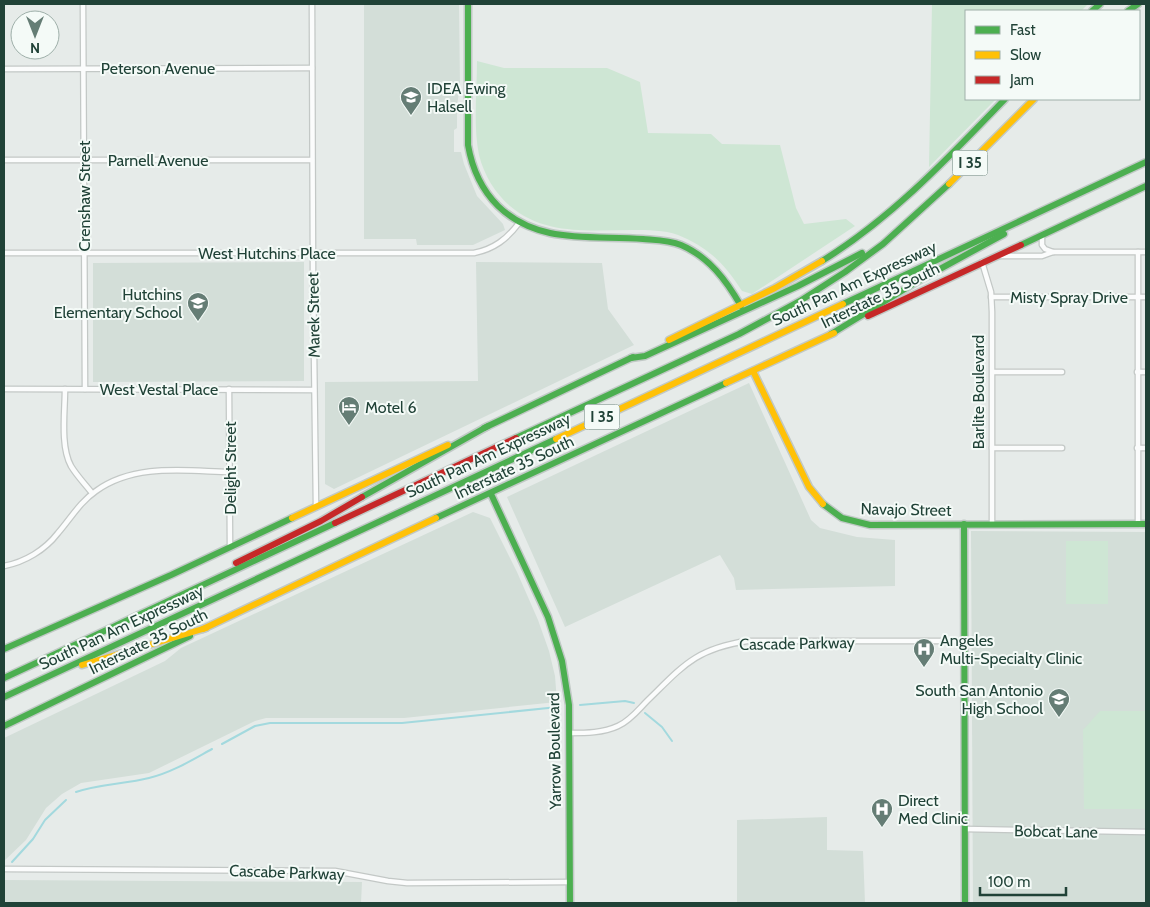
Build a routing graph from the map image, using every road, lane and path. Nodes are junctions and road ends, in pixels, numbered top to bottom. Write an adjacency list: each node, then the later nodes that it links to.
1 (83, 4): 5 (street, Crenshaw Street)
2 (312, 4): 6 (street, Marek Street)
3 (468, 4): 15 (main road)
4 (4, 68): 5 (street, Peterson Avenue)
5 (83, 68): 6 (street, Peterson Avenue); 10 (street, Crenshaw Street)
6 (312, 68): 11 (street, Marek Street)
7 (1005, 100): 29 (main road)
8 (1033, 100): 16 (main road, South Pan Am Expressway / I 35)
9 (4, 160): 10 (street, Parnell Avenue)
10 (83, 160): 11 (street, Parnell Avenue); 22 (street, Crenshaw Street)
11 (312, 160): 23 (street, Marek Street)
12 (1146, 162): 14 (main road, South Pan Am Expressway / I 35)
13 (1146, 186): 17 (main road, Interstate 35 South)
14 (1035, 214): 30 (main road); 61 (main road, South Pan Am Expressway / I 35)
15 (519, 223): 23 (street, West Hutchins Place); 29 (main road)
16 (904, 225): 31 (main road); 57 (main road, South Pan Am Expressway / I 35)
17 (1042, 235): 18 (street); 24 (main road, Interstate 35 South)
18 (1053, 252): 19 (street); 24 (street)
19 (1138, 252): 20 (street); 27 (street)
20 (1146, 252)
21 (4, 253): 22 (street, West Hutchins Place)
22 (84, 253): 23 (street, West Hutchins Place); 39 (street, Crenshaw Street)
23 (312, 253): 41 (street, Marek Street)
24 (997, 256): 25 (main road, Interstate 35 South)
25 (982, 262): 26 (street, Barlite Boulevard); 30 (main road, Interstate 35 South)
26 (991, 297): 27 (street, Misty Spray Drive); 33 (street, Barlite Boulevard)
27 (1137, 297): 28 (street, Misty Spray Drive); 35 (street)
28 (1146, 297)
29 (741, 306): 31 (main road)
30 (831, 334): 32 (main road, Interstate 35 South)
31 (631, 358): 42 (main road)
32 (753, 371): 49 (main road, Interstate 35 South); 51 (main road, Navajo Street)
33 (993, 372): 34 (street); 43 (street, Barlite Boulevard)
34 (1062, 372)
35 (1137, 372): 36 (street); 45 (street)
36 (1146, 372)
37 (4, 389): 38 (street, West Vestal Place)
38 (65, 389): 39 (street, West Vestal Place); 48 (street)
39 (85, 389): 40 (street, West Vestal Place)
40 (229, 389): 41 (street, West Vestal Place); 47 (street, Delight Street)
41 (314, 390): 50 (street, Marek Street)
42 (488, 426): 50 (main road); 57 (main road)
43 (992, 448): 44 (street); 52 (street, Barlite Boulevard)
44 (1062, 448)
45 (1137, 448): 46 (street); 53 (street)
46 (1146, 448)
47 (230, 472): 48 (street); 55 (street, Delight Street)
48 (92, 493): 56 (street)
49 (491, 494): 58 (main road, Interstate 35 South); 65 (main road, Yarrow Boulevard)
50 (316, 506): 55 (main road)
51 (964, 524): 52 (main road, Navajo Street); 59 (main road)
52 (992, 524): 53 (main road, Navajo Street)
53 (1138, 524): 54 (main road, Navajo Street)
54 (1146, 524)
55 (230, 547): 60 (main road)
56 (4, 566)
57 (198, 586): 62 (main road, South Pan Am Expressway / I 35)
58 (206, 628): 61 (main road); 64 (main road, Interstate 35 South)
59 (964, 642): 65 (street, Cascade Parkway); 66 (main road)
60 (4, 648)
61 (58, 672): 63 (main road, South Pan Am Expressway / I 35)
62 (4, 678)
63 (4, 697)
64 (4, 726)
65 (569, 733): 69 (main road, Yarrow Boulevard)
66 (965, 829): 67 (street, Bobcat Lane); 71 (main road)
67 (1146, 832)
68 (4, 869): 69 (street, Cascabe Parkway)
69 (570, 882): 70 (main road, Yarrow Boulevard)
70 (570, 903)
71 (965, 903)

